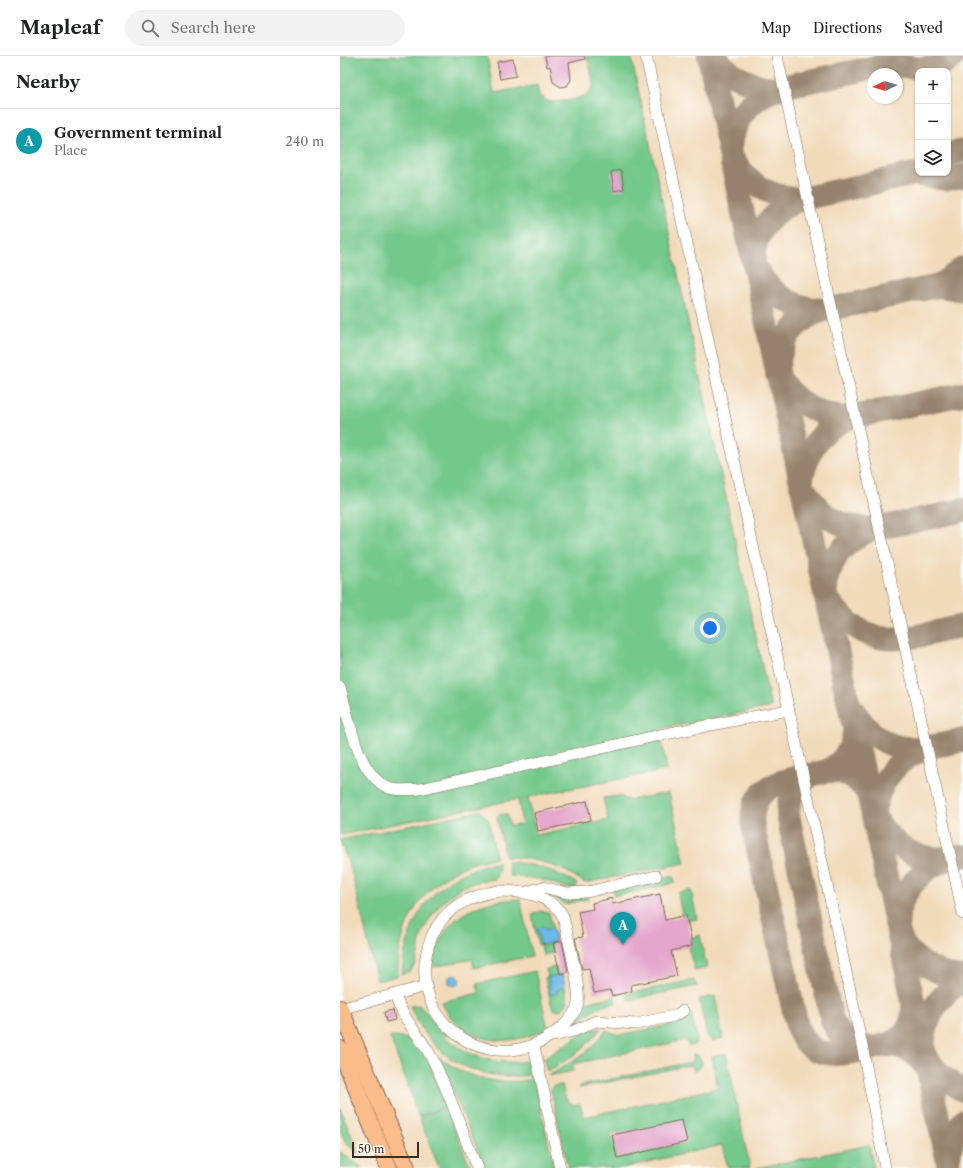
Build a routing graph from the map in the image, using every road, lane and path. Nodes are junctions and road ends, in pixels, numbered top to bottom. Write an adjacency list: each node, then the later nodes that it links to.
1 (646, 56): 4 (lane)
2 (777, 56): 7 (lane)
3 (340, 687): 4 (lane)
4 (788, 710): 19 (lane)
5 (656, 876): 6 (lane)
6 (523, 893): 8 (lane); 12 (lane)
7 (963, 914)
8 (426, 986): 9 (lane); 13 (lane)
9 (395, 995): 10 (lane); 17 (lane)
10 (340, 1008): 16 (highway)
11 (683, 1011): 12 (lane)
12 (549, 1037): 13 (lane)
13 (534, 1046): 18 (lane)
14 (340, 1049): 15 (highway)
15 (389, 1168)
16 (406, 1168)
17 (477, 1168)
18 (560, 1168)
19 (885, 1168)

